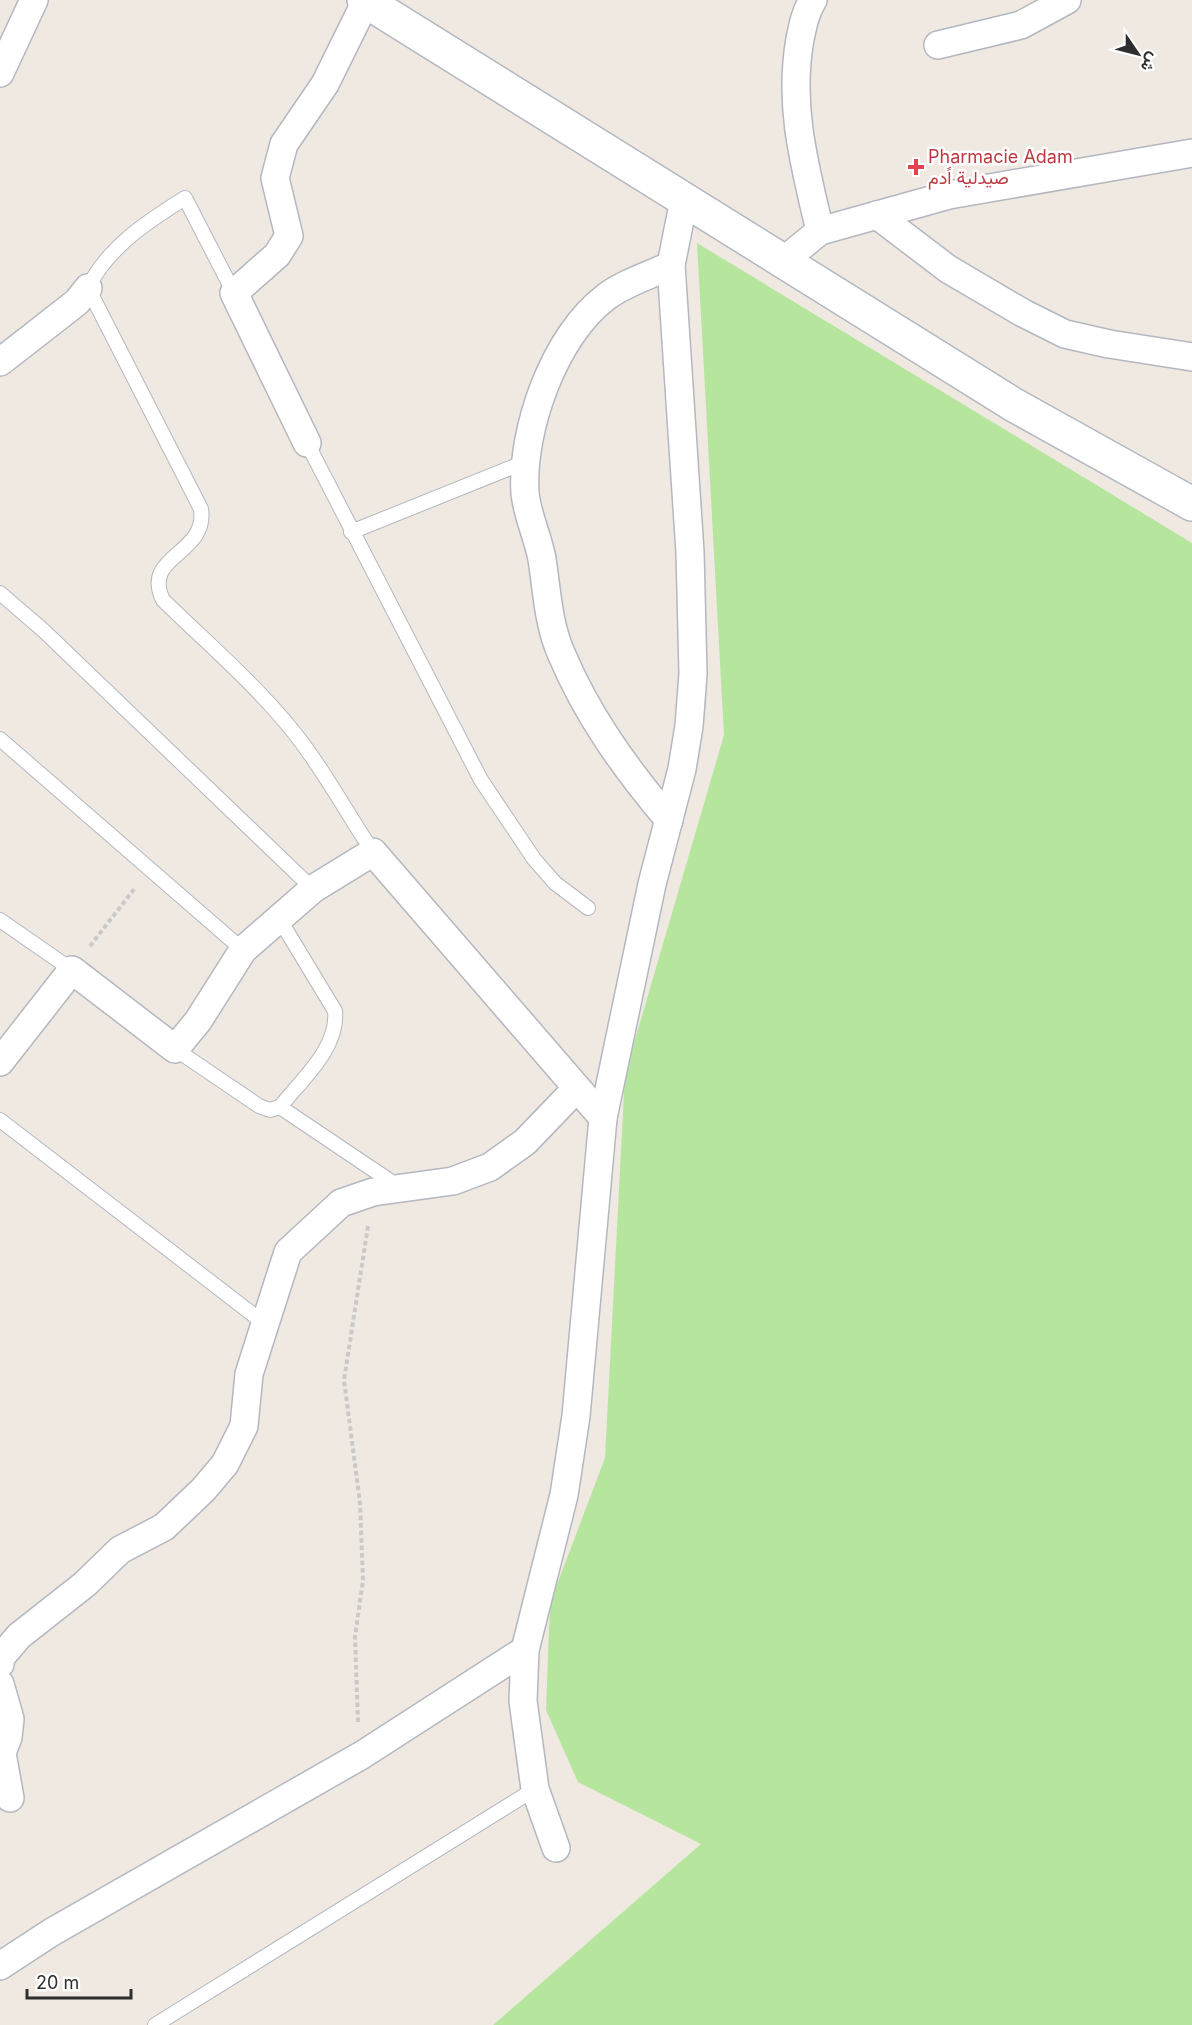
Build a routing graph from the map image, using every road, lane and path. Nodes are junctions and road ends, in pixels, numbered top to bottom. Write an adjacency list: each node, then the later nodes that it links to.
1 (34, 0): 6 (street)
2 (813, 0): 10 (street)
3 (1067, 0): 5 (street)
4 (365, 1): 8 (street); 14 (street)
5 (938, 45)
6 (0, 73)
7 (1192, 153): 9 (street)
8 (684, 200): 11 (street); 12 (street)
9 (877, 215): 10 (street); 15 (street)
10 (820, 231): 11 (street)
11 (782, 262): 19 (street)
12 (671, 265): 18 (street); 23 (street)
13 (88, 288): 14 (lane); 16 (street); 24 (lane)
14 (234, 292): 17 (street)
15 (1192, 357)
16 (0, 362)
17 (307, 443): 20 (lane)
18 (525, 462): 20 (lane); 23 (street)
19 (1192, 504)
20 (351, 532): 27 (lane)
21 (0, 592): 26 (lane)
22 (0, 739): 25 (lane)
23 (669, 820): 36 (street)
24 (373, 852): 26 (street); 34 (street)
25 (150, 868): 30 (lane); 31 (path)
26 (313, 889): 29 (street)
27 (588, 908)
28 (0, 920): 31 (lane)
29 (280, 920): 30 (street); 35 (lane)
30 (243, 950): 32 (street)
31 (72, 970): 32 (street); 33 (street)
32 (175, 1049): 35 (lane)
33 (0, 1062)
34 (576, 1089): 36 (street); 38 (street)
35 (280, 1107): 38 (lane)
36 (603, 1118): 42 (street)
37 (0, 1120): 40 (lane)
38 (403, 1190): 39 (street)
39 (373, 1192): 40 (street); 45 (path)
40 (264, 1323): 41 (street)
41 (9, 1638): 43 (street)
42 (525, 1650): 45 (street); 46 (street)
43 (0, 1664)
44 (0, 1684): 47 (street)
45 (362, 1755): 49 (street)
46 (535, 1788): 48 (street); 50 (lane)
47 (10, 1798)
48 (556, 1848)
49 (0, 1966)
50 (155, 2025)

